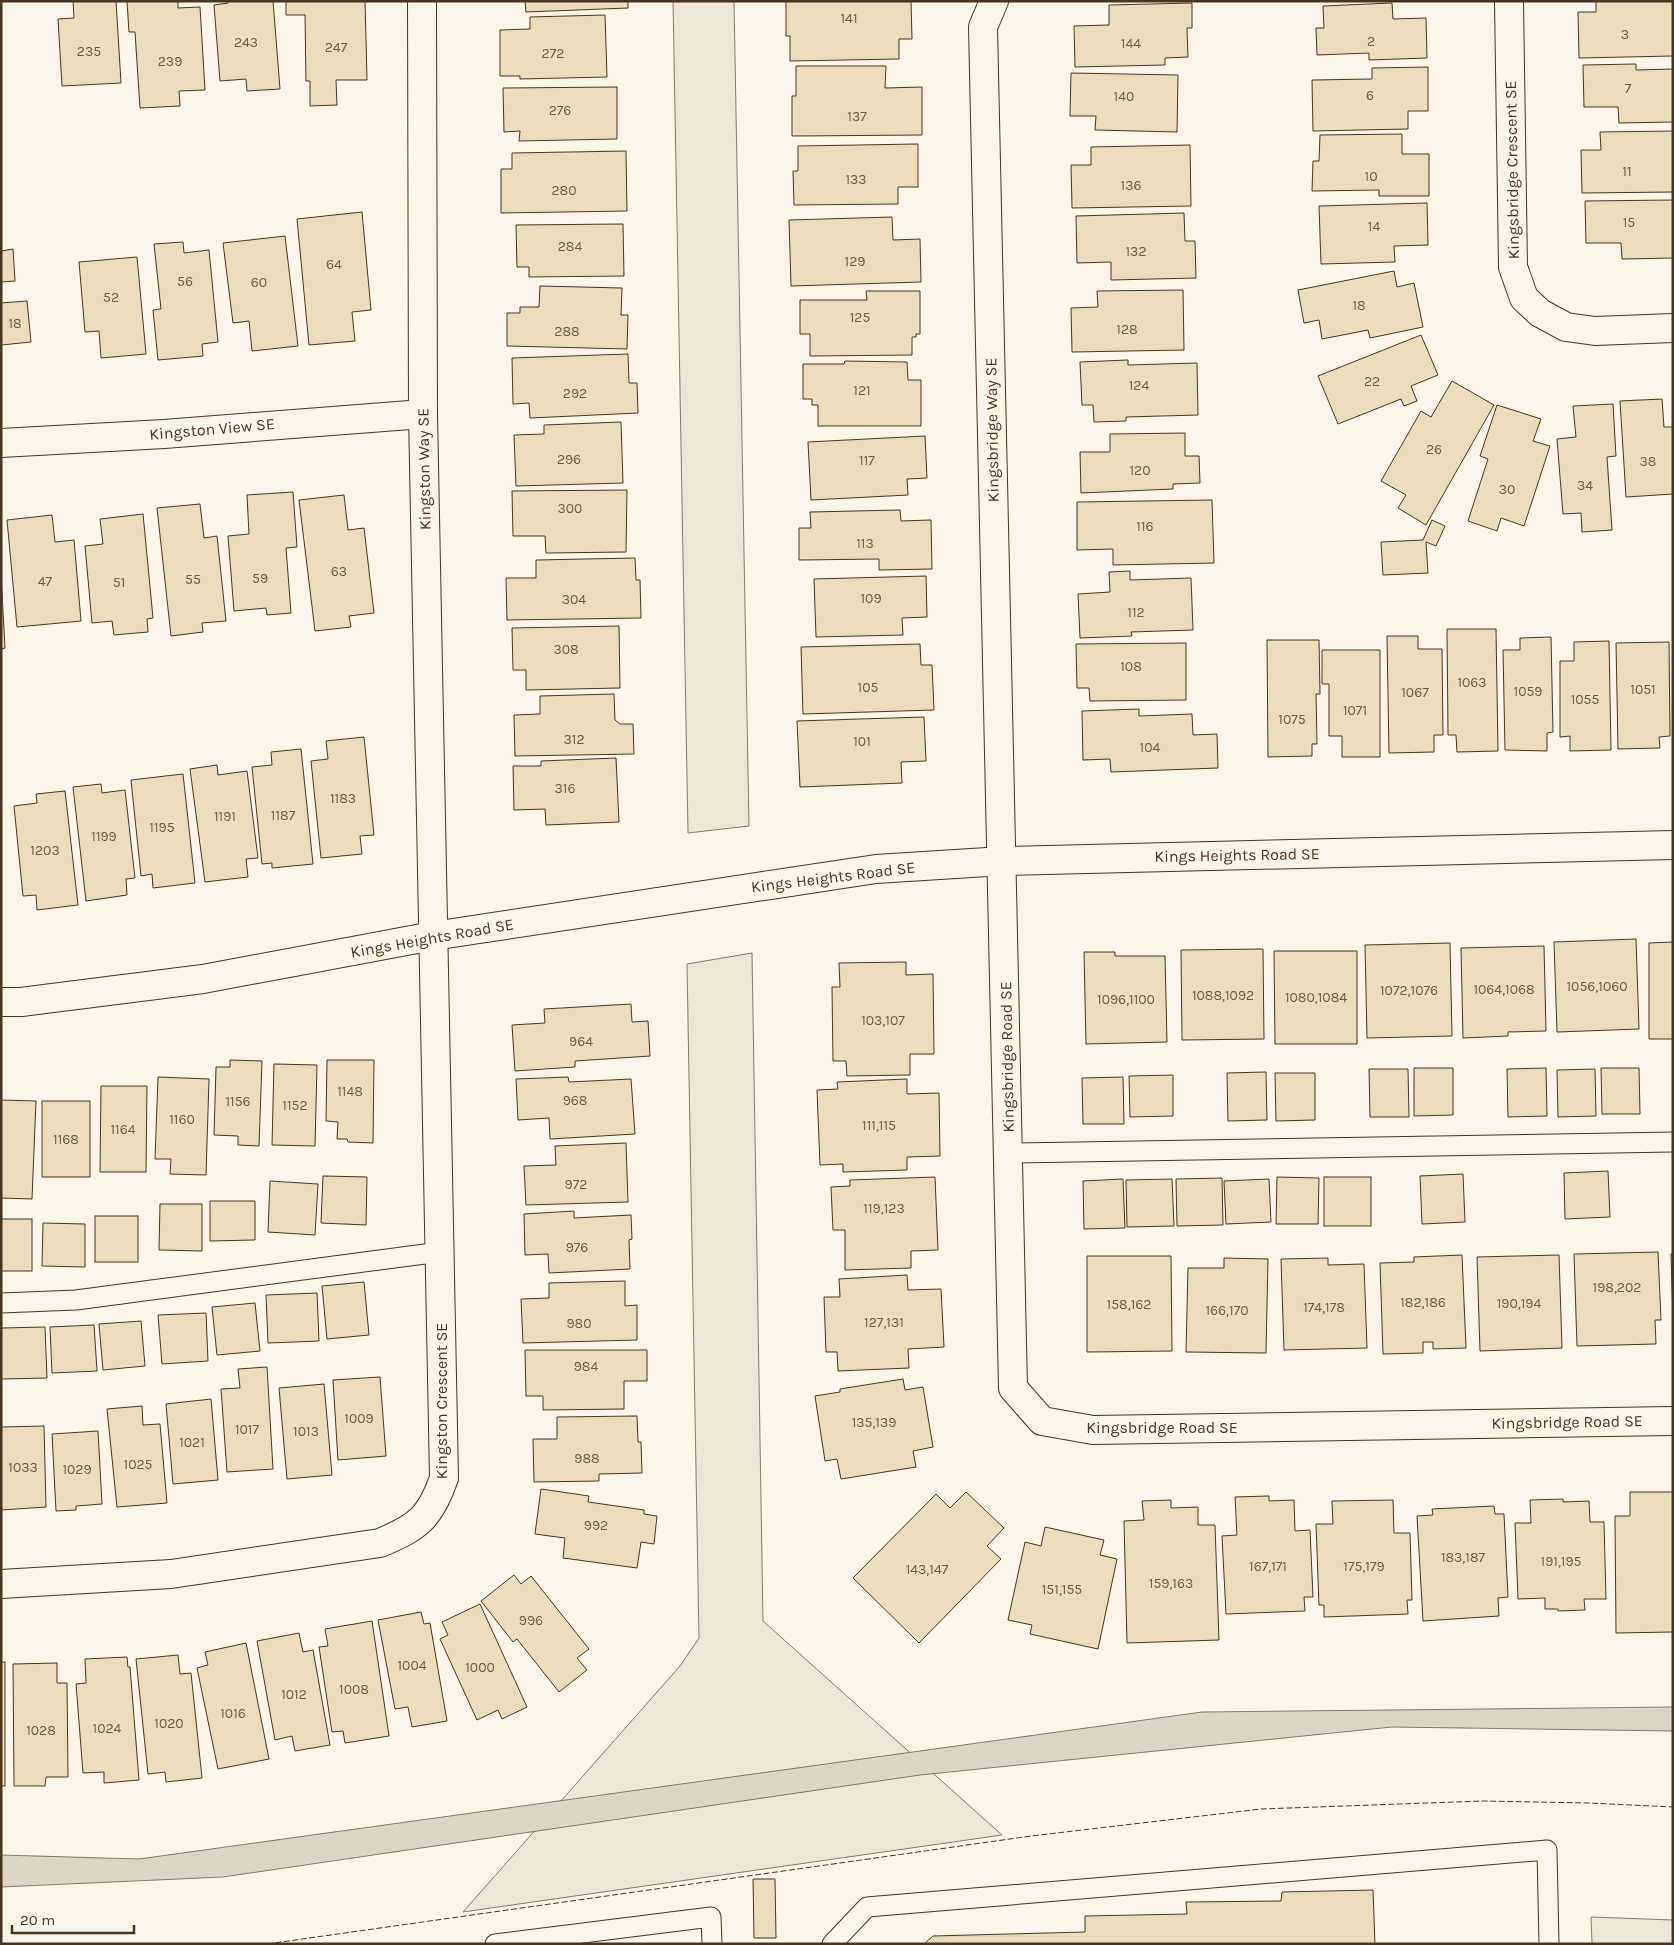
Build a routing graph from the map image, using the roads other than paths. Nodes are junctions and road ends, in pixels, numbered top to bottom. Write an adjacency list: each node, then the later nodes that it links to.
1 (422, 1): 5 (street, Kingston Way SE)
2 (994, 1): 8 (street, Kingsbridge Way SE)
3 (1509, 1): 4 (street, Kingsbridge Crescent SE)
4 (1673, 328)
5 (423, 414): 6 (street, Kingston View SE); 9 (street, Kingston Way SE)
6 (1, 443)
7 (1673, 844): 8 (street, Kings Heights Road SE)
8 (1003, 861): 9 (street, Kings Heights Road SE); 12 (street, Kingsbridge Road SE)
9 (433, 936): 10 (street, Kings Heights Road SE); 13 (street, Kingston Crescent SE)
10 (1, 1002)
11 (1673, 1142): 12 (lane)
12 (1009, 1153): 15 (street, Kingsbridge Road SE)
13 (440, 1252): 14 (lane); 16 (street, Kingston Crescent SE)
14 (1, 1302)
15 (1673, 1421)
16 (1, 1584)
17 (494, 1944): 18 (lane)
18 (712, 1944)
19 (832, 1944): 20 (lane)
20 (1549, 1944)

